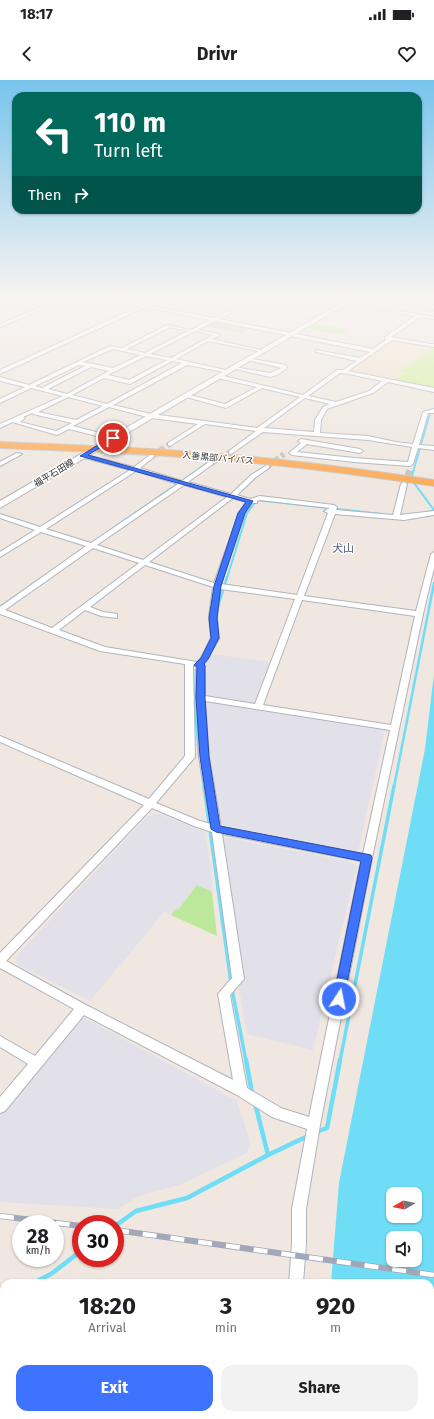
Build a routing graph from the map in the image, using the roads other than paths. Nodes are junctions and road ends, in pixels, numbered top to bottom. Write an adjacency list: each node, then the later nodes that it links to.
1 (29, 358): 16 (street)
2 (88, 358): 11 (street)
3 (137, 358): 14 (street)
4 (165, 358): 9 (street)
5 (174, 358): 9 (street)
6 (250, 358): 15 (main road, 福平石田線)
7 (257, 358): 15 (street)
8 (354, 358): 10 (street)
9 (171, 360): 12 (street); 22 (street)
10 (361, 360): 17 (street)
11 (78, 363): 13 (street); 23 (street)
12 (186, 363): 15 (street); 33 (street)
13 (91, 365): 14 (street); 26 (street)
14 (114, 370): 18 (street)
15 (231, 370): 19 (main road, 福平石田線)
16 (0, 372)
17 (344, 372): 21 (street); 30 (street)
18 (104, 376): 22 (street); 28 (street)
19 (219, 377): 25 (street); 29 (main road, 福平石田線)
20 (0, 380): 23 (street)
21 (386, 381): 27 (street); 32 (street)
22 (130, 382): 24 (street)
23 (29, 386): 26 (street); 31 (street)
24 (121, 387)
25 (261, 387): 29 (street); 30 (street)
26 (42, 390): 28 (street)
27 (434, 390)
28 (67, 396): 33 (street); 34 (street)
29 (186, 396): 36 (main road, 福平石田線)
30 (302, 396): 32 (street); 43 (street)
31 (0, 400)
32 (336, 404): 44 (street)
33 (107, 406): 36 (street); 38 (street)
34 (35, 411): 37 (street); 38 (street); 40 (street)
35 (434, 411): 50 (street)
36 (151, 416): 39 (street); 45 (main road, 福平石田線)
37 (15, 422): 41 (street); 42 (street)
38 (77, 422): 41 (street)
39 (203, 423): 43 (street); 47 (street)
40 (0, 426)
41 (69, 427): 45 (street)
42 (0, 430)
43 (260, 430): 44 (street); 54 (street)
44 (315, 434): 46 (street); 50 (street)
45 (113, 438): 51 (main road, 福平石田線)
46 (303, 442): 48 (street); 56 (street); 59 (street)
47 (170, 444)
48 (323, 444): 53 (street); 59 (street)
49 (0, 445): 51 (highway, 入善黒部バイパス)
50 (416, 446): 52 (street); 59 (street)
51 (96, 448): 57 (main road, 福平石田線); 66 (highway, 入善黒部バイパス)
52 (434, 448)
53 (360, 451)
54 (231, 452)
55 (19, 454): 61 (street)
56 (284, 454)
57 (83, 456): 63 (street); 69 (main road, 福平石田線)
58 (152, 456): 63 (street)
59 (323, 457)
60 (211, 462): 64 (street)
61 (0, 464)
62 (267, 467): 67 (street)
63 (135, 469): 64 (street); 74 (street)
64 (183, 483): 67 (street); 75 (street)
65 (404, 484): 73 (street)
66 (434, 484)
67 (232, 496): 68 (street); 78 (street)
68 (250, 501): 70 (street); 79 (street)
69 (0, 505)
70 (333, 511): 73 (street); 80 (street)
71 (434, 513): 73 (street)
72 (0, 516): 74 (street)
73 (396, 517)
74 (40, 529): 75 (street); 77 (street)
75 (91, 546): 78 (street); 82 (street)
76 (434, 554): 83 (street)
77 (0, 555)
78 (145, 562): 79 (street); 81 (street)
79 (217, 586): 80 (street); 87 (street)
80 (300, 597): 83 (street); 89 (street)
81 (84, 608): 84 (street); 85 (street)
82 (0, 611): 85 (street)
83 (419, 614): 90 (street)
84 (114, 616)
85 (53, 631): 86 (street)
86 (189, 662): 87 (street); 92 (street)
87 (198, 665): 88 (street)
88 (201, 698): 89 (street); 93 (street)
89 (258, 707): 90 (street)
90 (395, 728): 94 (street)
91 (0, 740): 92 (street)
92 (150, 804): 93 (street); 95 (street)
93 (216, 829): 94 (street); 99 (street)
94 (367, 858): 101 (street)
95 (0, 961): 96 (street)
96 (82, 1008): 98 (street); 99 (street)
97 (0, 1041): 98 (street)
98 (36, 1063): 100 (street)
99 (241, 1091): 101 (street)
100 (0, 1107)
101 (314, 1125): 102 (street)
102 (296, 1279)

